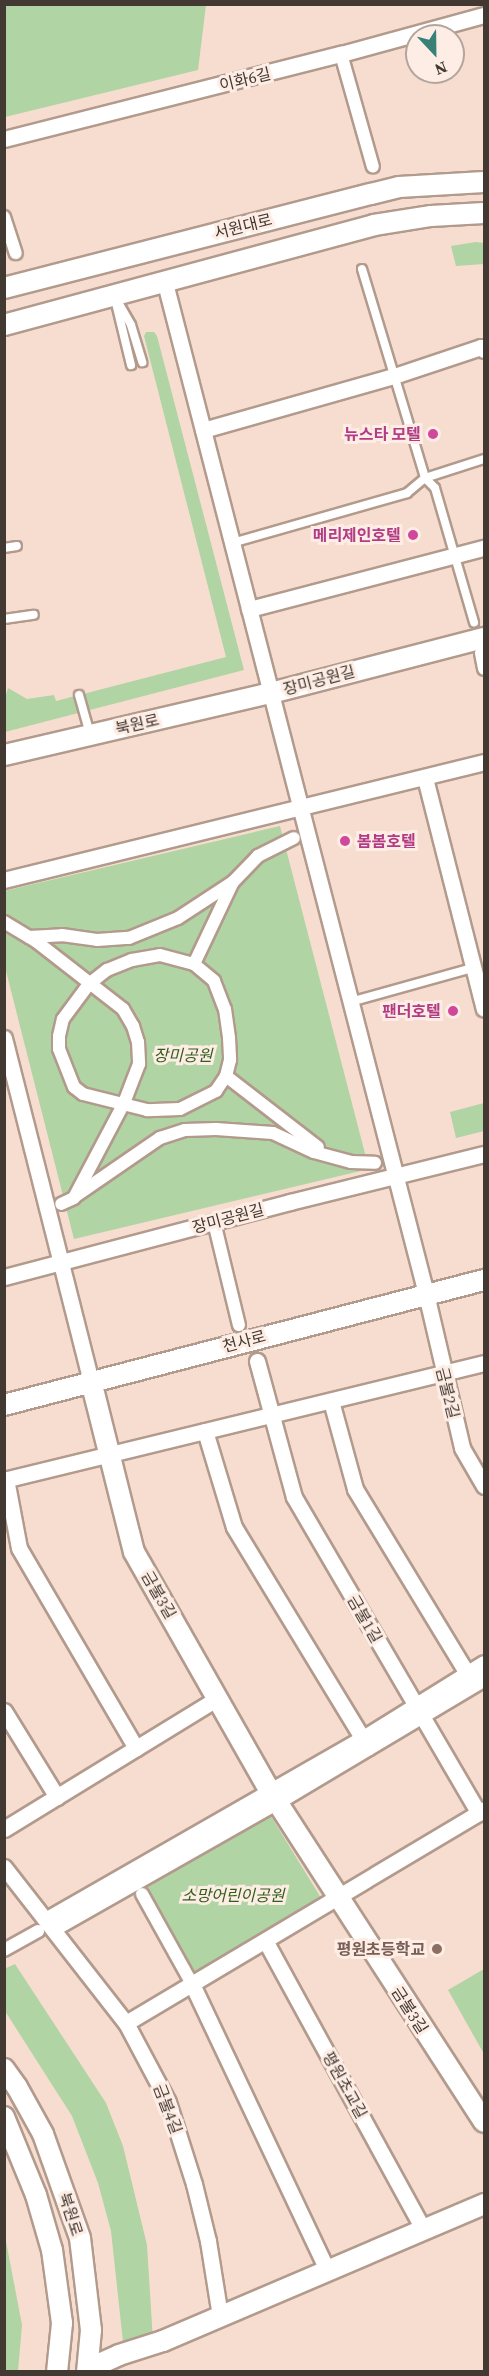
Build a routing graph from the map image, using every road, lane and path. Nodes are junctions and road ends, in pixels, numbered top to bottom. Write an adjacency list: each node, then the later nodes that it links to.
1 (484, 15): 2 (street, 이화6길)
2 (341, 54): 3 (street, 이화6길); 4 (street)
3 (4, 139)
4 (373, 167)
5 (484, 182): 11 (street, 서원대로)
6 (484, 213): 10 (street, 서원대로)
7 (4, 216): 8 (street)
8 (16, 253)
9 (362, 269): 17 (lane)
10 (165, 283): 12 (street, 서원대로); 18 (street)
11 (4, 288)
12 (114, 296): 13 (street, 서원대로); 15 (lane); 16 (lane)
13 (4, 325)
14 (484, 350): 17 (street)
15 (142, 362)
16 (131, 365)
17 (394, 376): 18 (street); 20 (lane)
18 (203, 430): 21 (street)
19 (484, 459): 20 (lane)
20 (424, 478): 21 (lane); 25 (lane)
21 (232, 543): 26 (street)
22 (16, 546): 23 (lane)
23 (4, 548)
24 (484, 548): 25 (street)
25 (455, 556): 26 (street); 29 (lane)
26 (249, 609): 31 (street)
27 (34, 615): 28 (lane)
28 (4, 619)
29 (480, 638): 30 (street); 31 (street, 장미공원길)
30 (484, 669)
31 (270, 693): 33 (street, 북원로); 37 (street, 장미공원길)
32 (80, 695): 33 (lane)
33 (90, 735): 34 (street, 북원로)
34 (4, 755)
35 (484, 762): 36 (street)
36 (425, 778): 37 (street); 44 (street)
37 (300, 809): 39 (street); 46 (street, 장미공원길)
38 (294, 838): 40 (street)
39 (4, 880)
40 (233, 882): 42 (street); 43 (street)
41 (4, 922): 42 (street)
42 (29, 937): 45 (street)
43 (195, 964): 45 (street); 49 (street)
44 (479, 966): 46 (lane); 47 (street)
45 (89, 984): 50 (street); 50 (street)
46 (350, 1002): 54 (street, 장미공원길)
47 (484, 1009)
48 (4, 1038): 58 (street)
49 (226, 1076): 50 (street); 52 (street)
50 (123, 1105): 55 (street)
51 (484, 1154): 54 (street, 장미공원길)
52 (330, 1156): 53 (street); 55 (street)
53 (375, 1163)
54 (395, 1177): 57 (street, 장미공원길); 61 (street, 장미공원길)
55 (74, 1198): 56 (street)
56 (61, 1204)
57 (214, 1222): 58 (street, 장미공원길); 62 (street)
58 (61, 1262): 59 (street, 장미공원길); 66 (street)
59 (4, 1277)
60 (484, 1280): 61 (street, 천사로)
61 (426, 1294): 65 (street, 금불2길); 66 (street, 천사로)
62 (239, 1325)
63 (257, 1361): 69 (street, 금불1길)
64 (484, 1363): 65 (street)
65 (442, 1373): 67 (street); 73 (street, 금불2길)
66 (91, 1381): 68 (street, 천사로); 71 (street, 금불3길)
67 (331, 1401): 69 (street); 75 (street)
68 (4, 1405)
69 (271, 1415): 70 (street); 77 (street, 금불1길)
70 (206, 1431): 71 (street); 79 (street)
71 (109, 1456): 72 (street); 76 (street, 금불3길)
72 (5, 1479): 80 (street)
73 (484, 1486)
74 (484, 1663): 75 (street)
75 (475, 1678): 77 (street)
76 (218, 1698): 80 (street); 81 (street, 금불3길)
77 (419, 1710): 79 (street); 83 (street, 금불1길)
78 (4, 1711): 82 (street)
79 (365, 1742): 81 (street)
80 (136, 1748): 82 (street)
81 (274, 1796): 87 (street, 금불3길); 88 (street)
82 (57, 1797): 84 (street)
83 (482, 1812): 87 (street)
84 (4, 1829)
85 (4, 1867): 88 (street, 금불4길)
86 (142, 1894): 91 (street)
87 (338, 1896): 89 (street); 95 (street, 금불3길)
88 (46, 1926): 90 (street); 92 (street, 금불4길)
89 (266, 1942): 91 (street); 97 (street, 평원초교길)
90 (4, 1950)
91 (192, 1984): 92 (street); 98 (street)
92 (126, 2023): 99 (street, 금불4길)
93 (4, 2069): 100 (street, 북원로)
94 (4, 2117): 101 (street, 북원로)
95 (484, 2122)
96 (484, 2204): 97 (street)
97 (423, 2229): 98 (street)
98 (327, 2270): 99 (street)
99 (220, 2316): 100 (street)
100 (88, 2370)
101 (57, 2372)

